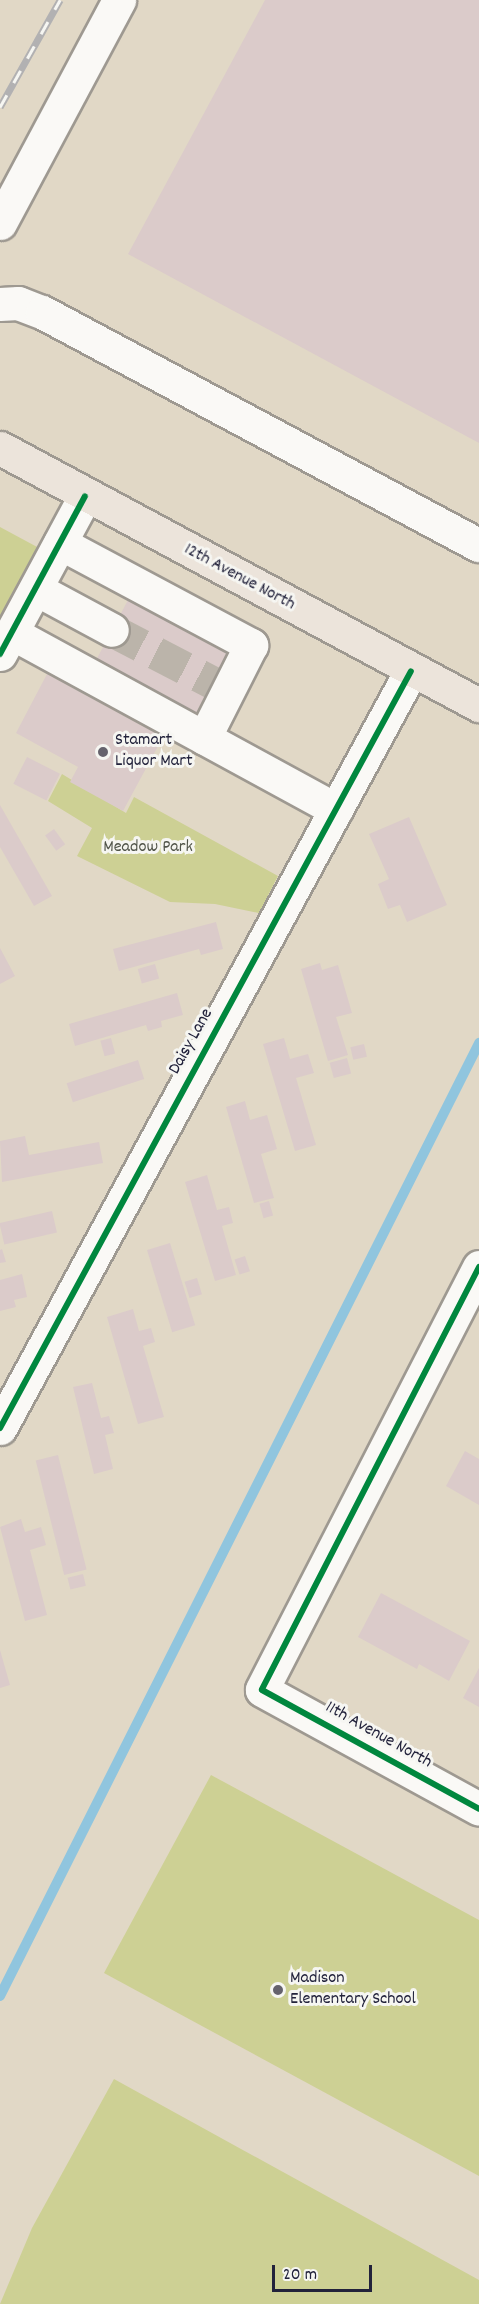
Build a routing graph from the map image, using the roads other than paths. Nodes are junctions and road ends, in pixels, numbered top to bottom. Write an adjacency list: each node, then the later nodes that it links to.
1 (119, 0): 2 (street)
2 (0, 223)
3 (0, 304): 7 (street)
4 (0, 448): 5 (main road, 12th Avenue North)
5 (85, 496): 6 (street); 11 (main road, 12th Avenue North)
6 (60, 543): 8 (street); 13 (street)
7 (479, 545)
8 (36, 589): 9 (street); 10 (street)
9 (112, 630)
10 (6, 643): 13 (street)
11 (411, 671): 12 (main road, 12th Avenue North); 14 (street, Daisy Lane)
12 (479, 705)
13 (204, 738): 14 (street)
14 (336, 810): 16 (street, Daisy Lane)
15 (478, 1272): 17 (street, 11th Avenue North)
16 (0, 1428)
17 (479, 1809)

